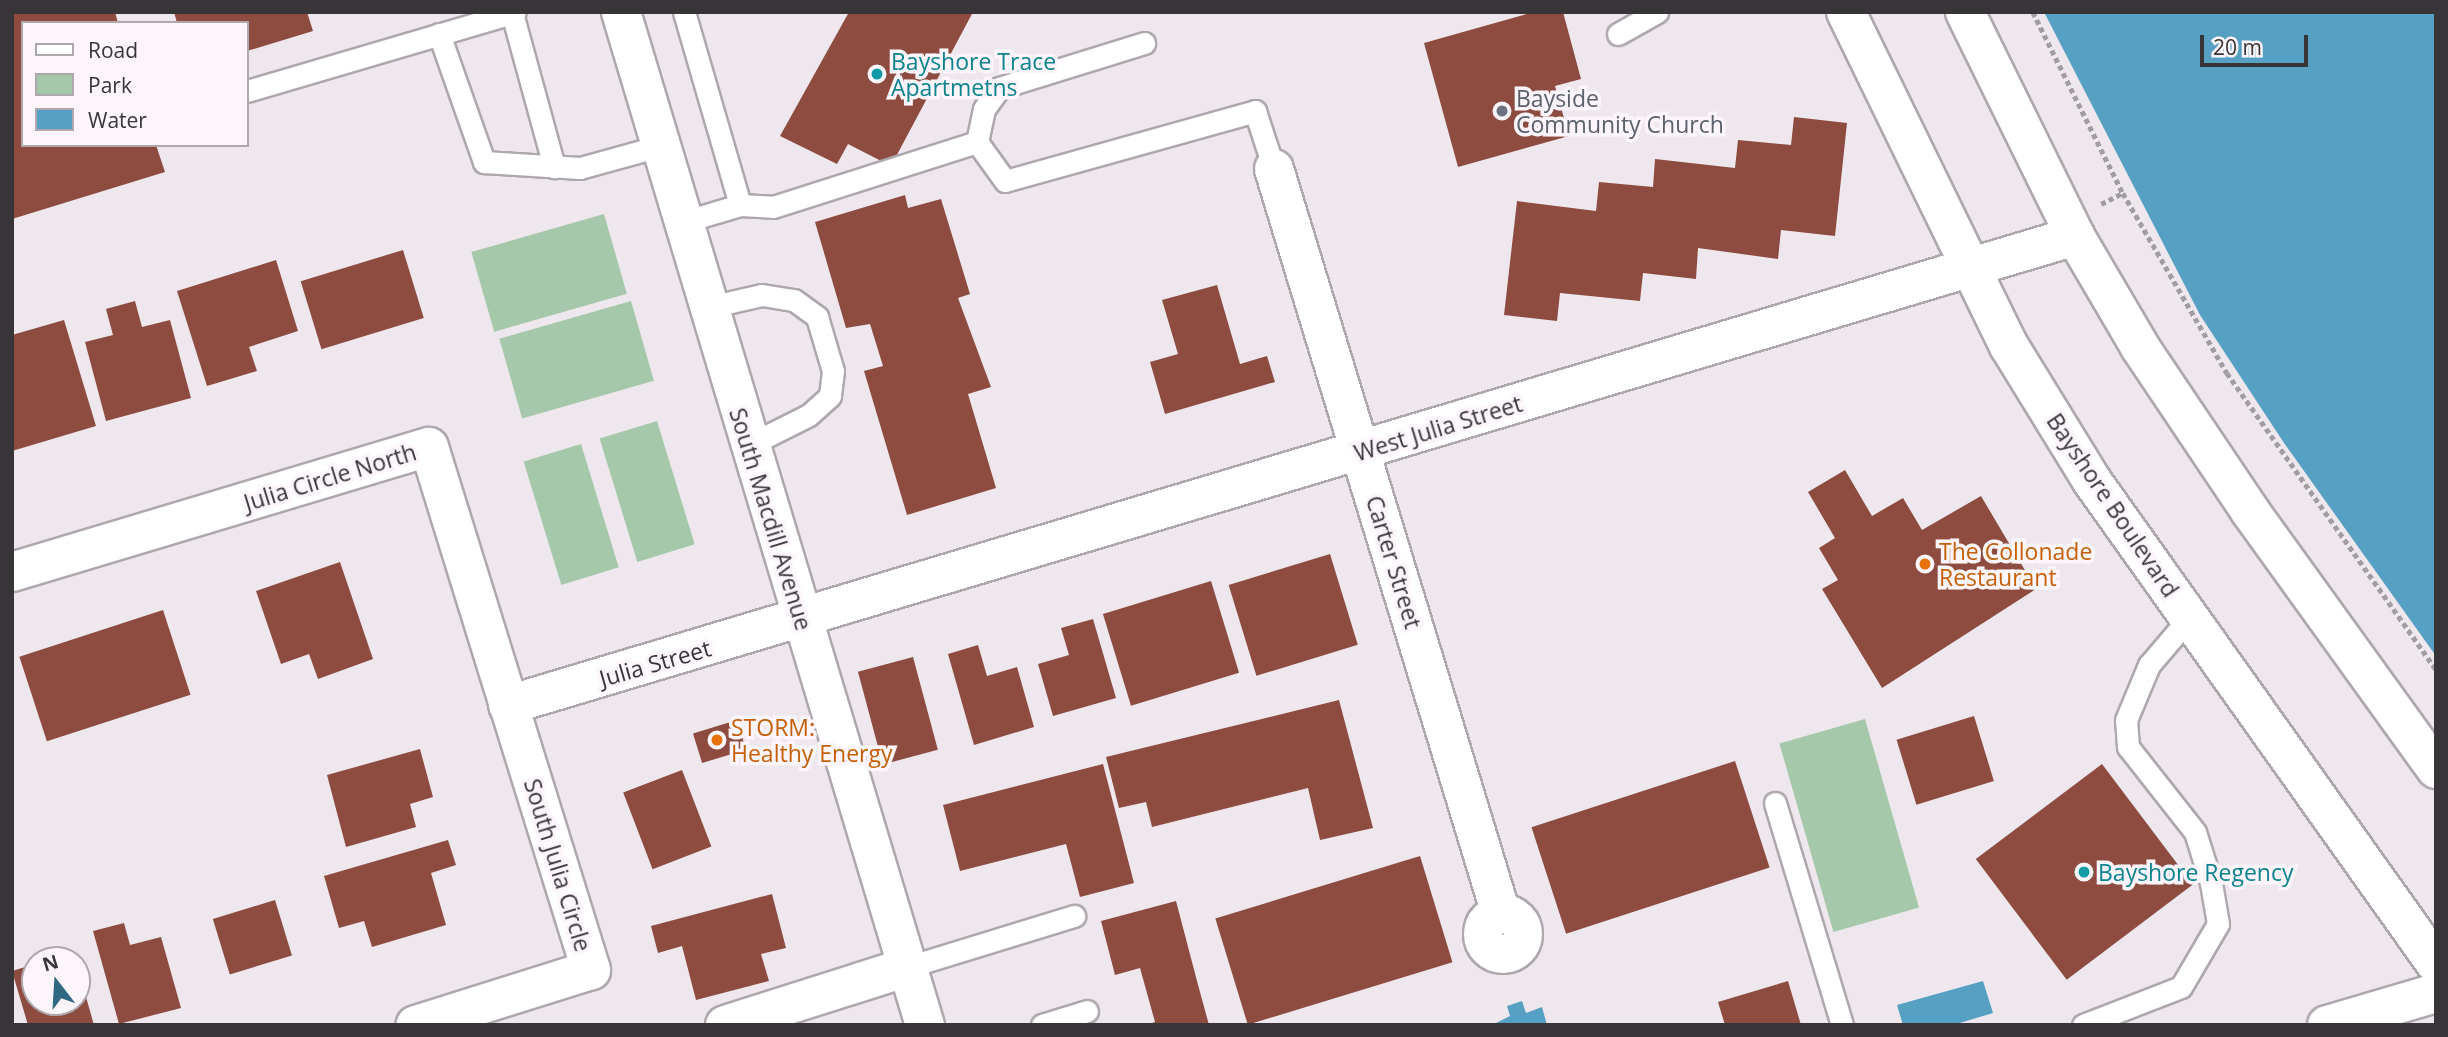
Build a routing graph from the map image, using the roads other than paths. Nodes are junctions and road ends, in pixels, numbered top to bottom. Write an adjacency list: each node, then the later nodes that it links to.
1 (621, 12): 12 (street, South Macdill Avenue)
2 (684, 12): 15 (lane)
3 (1657, 12): 8 (lane)
4 (1846, 12): 18 (street, Bayshore Boulevard)
5 (1965, 12): 16 (street)
6 (514, 13): 7 (lane); 13 (lane)
7 (439, 34): 10 (lane); 13 (lane)
8 (1618, 34)
9 (1144, 43): 11 (lane)
10 (248, 91)
11 (977, 142): 14 (lane); 15 (lane)
12 (660, 146): 13 (lane); 17 (street, South Macdill Avenue)
13 (554, 167)
14 (1274, 170): 21 (street, Carter Street)
15 (740, 205): 17 (lane)
16 (2086, 221): 18 (street, West Julia Street); 26 (street)
17 (683, 222): 19 (street, South Macdill Avenue)
18 (1967, 269): 21 (street, West Julia Street); 23 (street, Bayshore Boulevard)
19 (709, 307): 20 (street, South Macdill Avenue); 20 (lane)
20 (749, 445): 24 (street, South Macdill Avenue)
21 (1362, 452): 24 (street, West Julia Street); 28 (street, Carter Street)
22 (12, 572): 25 (street, Julia Circle North)
23 (2189, 617): 30 (street, Bayshore Boulevard); 39 (lane)
24 (801, 620): 25 (street, Julia Street); 31 (street, South Macdill Avenue)
25 (508, 705): 34 (street, South Julia Circle)
26 (2436, 769)
27 (1775, 803): 38 (lane)
28 (1501, 914)
29 (1074, 916): 31 (lane)
30 (2436, 964)
31 (908, 967): 35 (street); 36 (street, South Macdill Avenue)
32 (2436, 993): 40 (street)
33 (1087, 1011): 37 (lane)
34 (415, 1025)
35 (725, 1025)
36 (925, 1025)
37 (1042, 1025)
38 (1842, 1025)
39 (2083, 1025)
40 (2328, 1025)

